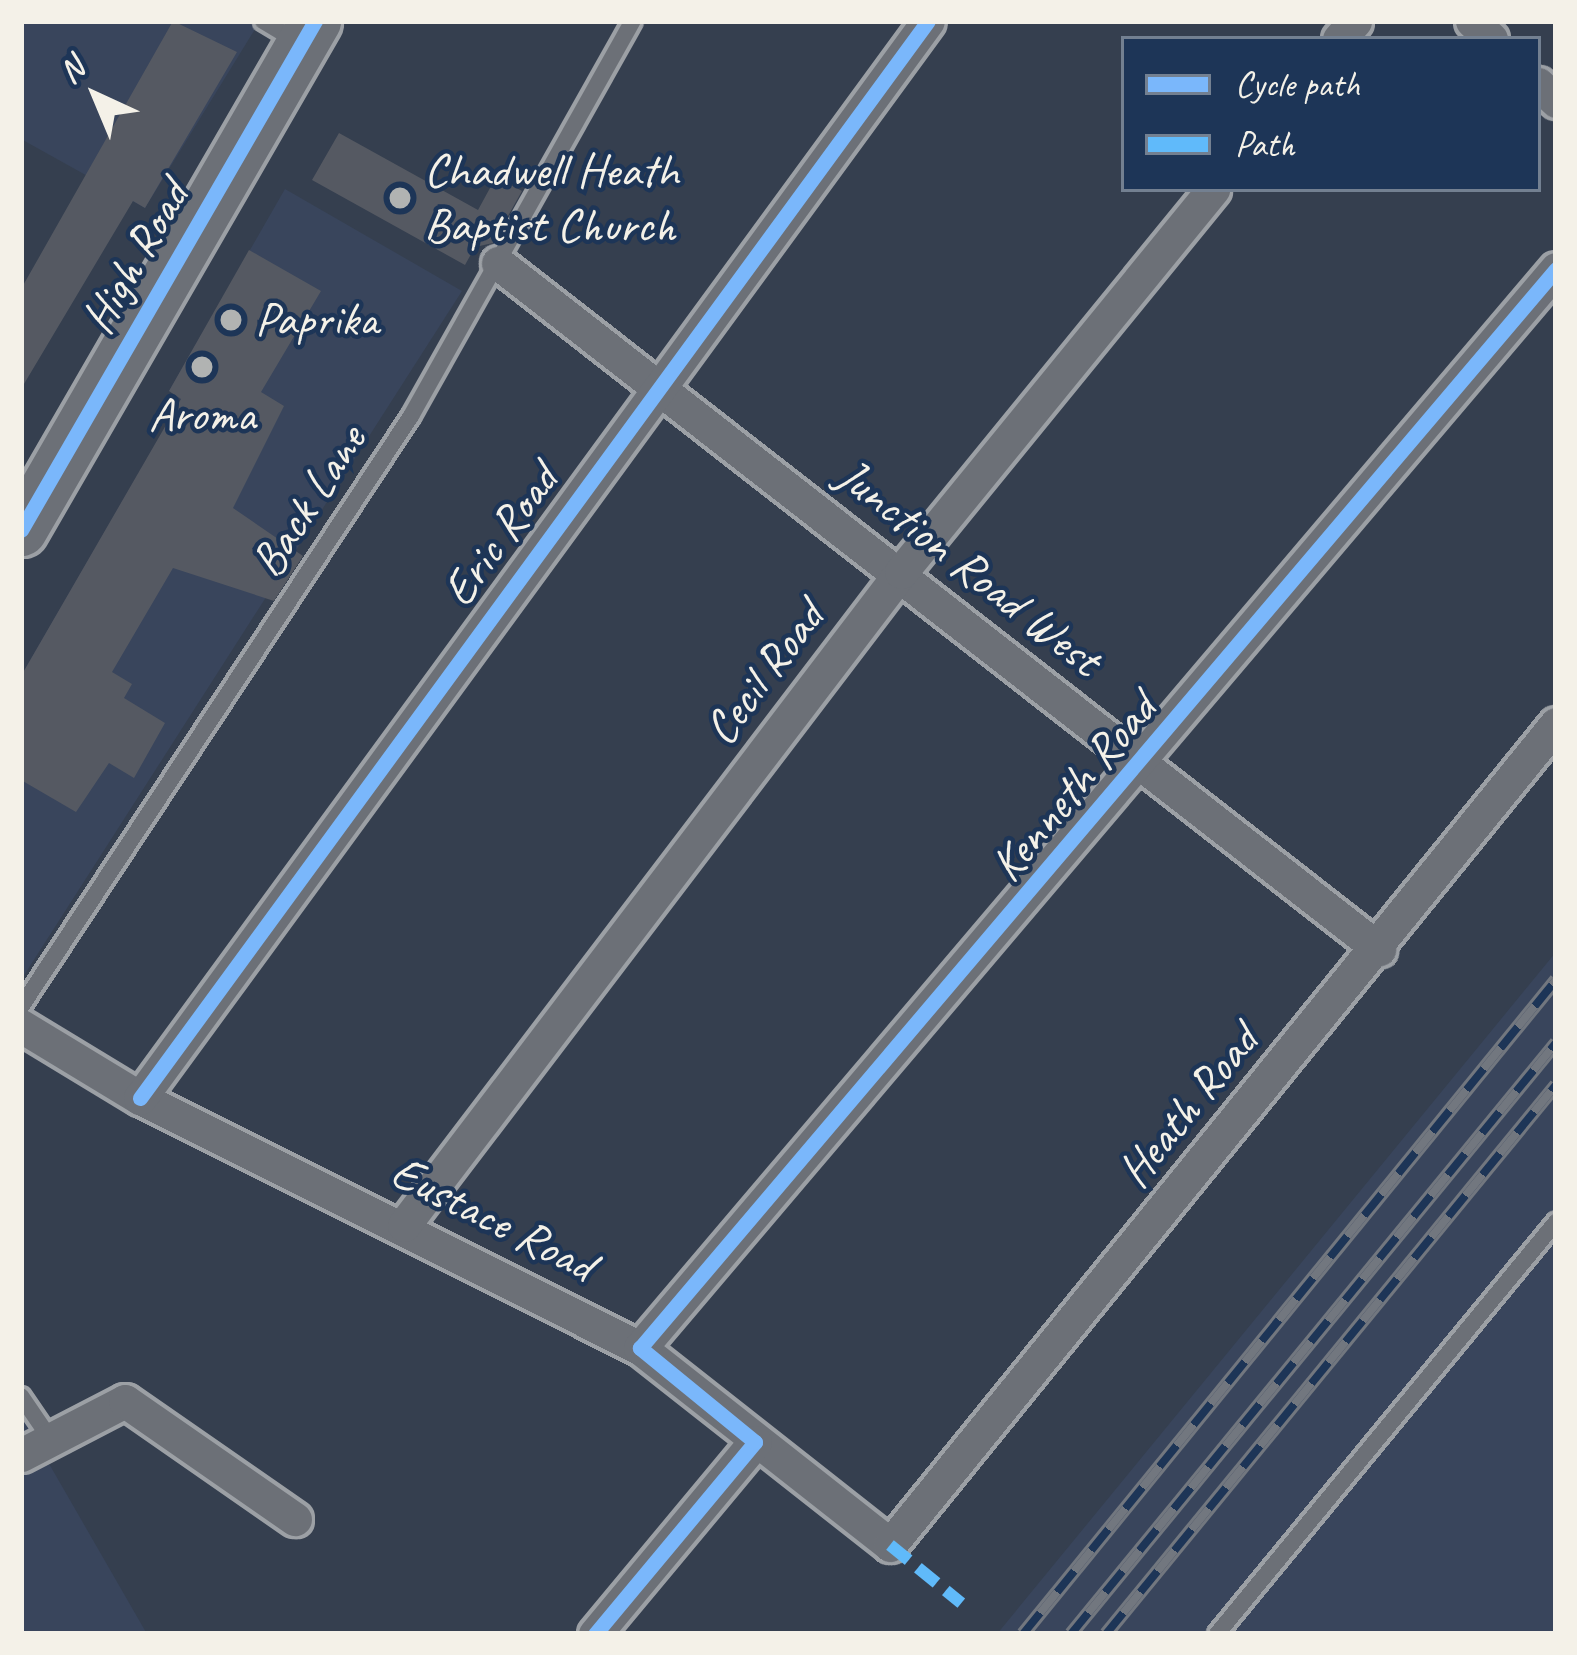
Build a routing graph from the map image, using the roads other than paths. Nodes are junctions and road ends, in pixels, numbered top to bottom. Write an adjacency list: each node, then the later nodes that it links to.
1 (633, 21): 5 (lane, Back Lane)
2 (928, 21): 7 (street, Eric Road)
3 (293, 29): 8 (main road, High Road)
4 (1211, 192): 9 (street, Cecil Road)
5 (498, 263): 7 (street, Junction Road West); 13 (lane, Back Lane)
6 (1556, 269): 11 (street, Kenneth Road)
7 (656, 386): 9 (street, Junction Road West); 15 (street, Eric Road)
8 (28, 502)
9 (901, 572): 11 (street, Junction Road West); 17 (street, Cecil Road)
10 (1556, 724): 12 (street, Heath Road)
11 (1144, 765): 12 (street, Junction Road West); 18 (street, Kenneth Road)
12 (1378, 949): 23 (street, Heath Road)
13 (21, 1007)
14 (21, 1026): 15 (street, Eustace Road)
15 (140, 1098): 17 (street, Eustace Road)
16 (1556, 1222): 25 (lane)
17 (404, 1225): 18 (street, Eustace Road)
18 (640, 1348): 20 (street, Eustace Road)
19 (21, 1396): 21 (lane)
20 (755, 1442): 23 (street, Eustace Road); 24 (street)
21 (36, 1447): 22 (street)
22 (295, 1519)
23 (890, 1545)
24 (595, 1634)
25 (1217, 1634)

